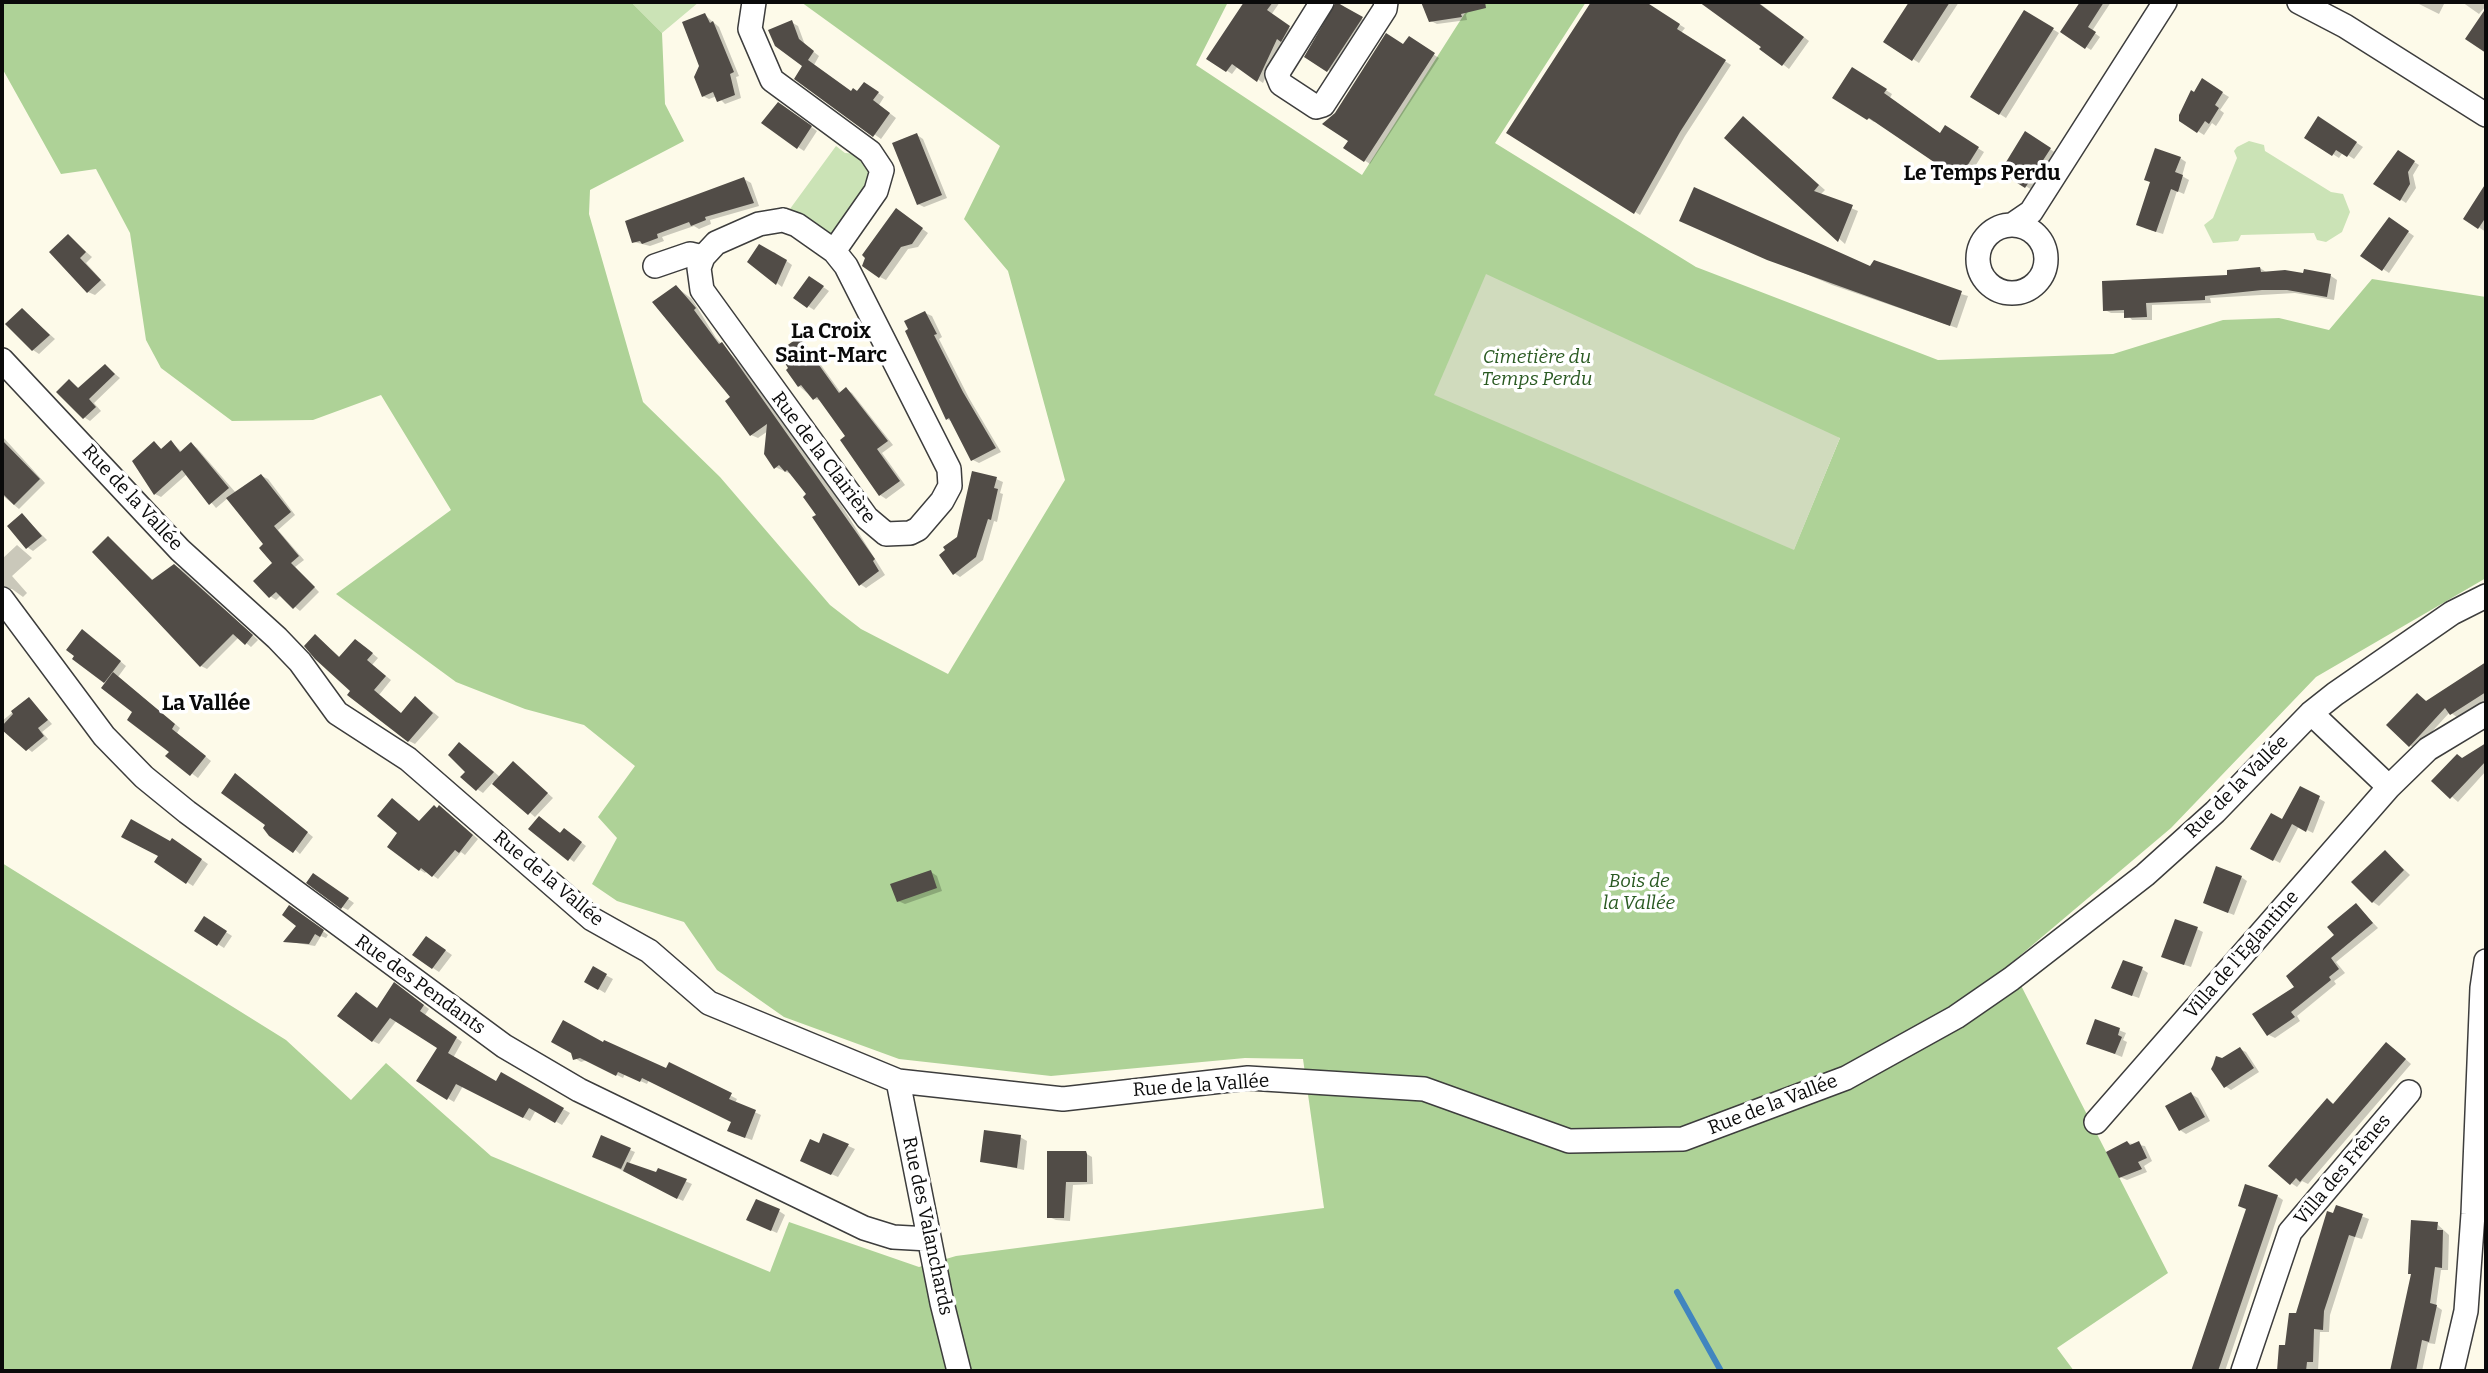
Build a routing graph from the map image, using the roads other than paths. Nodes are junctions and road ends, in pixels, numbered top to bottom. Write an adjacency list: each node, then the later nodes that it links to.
1 (754, 2): 8 (street)
2 (1322, 2): 3 (street)
3 (1387, 2)
4 (2165, 2): 7 (street)
5 (2299, 2): 6 (street)
6 (2483, 115)
7 (2032, 223): 7 (street)
8 (834, 251): 9 (street, Rue de la Clairière); 9 (street, Rue de la Clairière)
9 (703, 257): 10 (street, Rue de la Clairière)
10 (655, 266)
11 (2, 360): 18 (street, Rue de la Vallée)
12 (2486, 596): 14 (street, Rue de la Vallée)
13 (2, 599): 21 (street, Rue des Pendants)
14 (2311, 713): 16 (street); 18 (street, Rue de la Vallée)
15 (2486, 714): 16 (street, Villa de l'Eglantine)
16 (2389, 787): 20 (street, Villa de l'Eglantine)
17 (2486, 961): 24 (street)
18 (898, 1081): 21 (street, Rue des Valanchards)
19 (2409, 1093): 23 (street, Villa des Frênes)
20 (2096, 1122)
21 (929, 1239): 22 (street, Rue des Valanchards)
22 (959, 1371)
23 (2243, 1371)
24 (2452, 1371)

